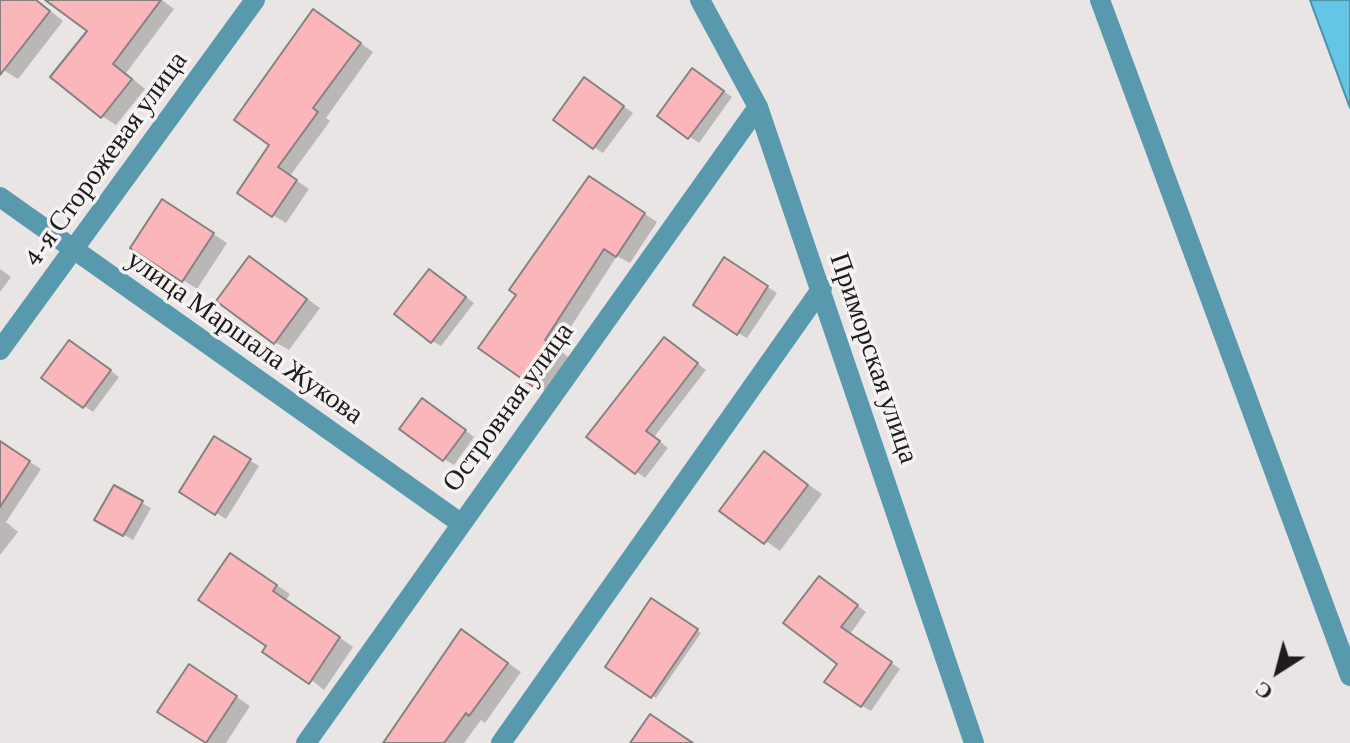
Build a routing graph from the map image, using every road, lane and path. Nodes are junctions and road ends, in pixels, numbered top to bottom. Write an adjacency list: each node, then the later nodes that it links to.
1 (255, 0): 6 (street, 4-я Сторожевая улица)
2 (700, 0): 4 (street, Приморская улица)
3 (1100, 0): 10 (street)
4 (758, 107): 7 (street, Приморская улица); 9 (street, Островная улица)
5 (0, 197): 6 (street, улица Маршала Жукова)
6 (73, 250): 8 (street, 4-я Сторожевая улица); 9 (street, улица Маршала Жукова)
7 (822, 288): 12 (street); 13 (street, Приморская улица)
8 (0, 350)
9 (459, 522): 11 (street, Островная улица)
10 (1350, 676)
11 (306, 743)
12 (501, 743)
13 (974, 743)

